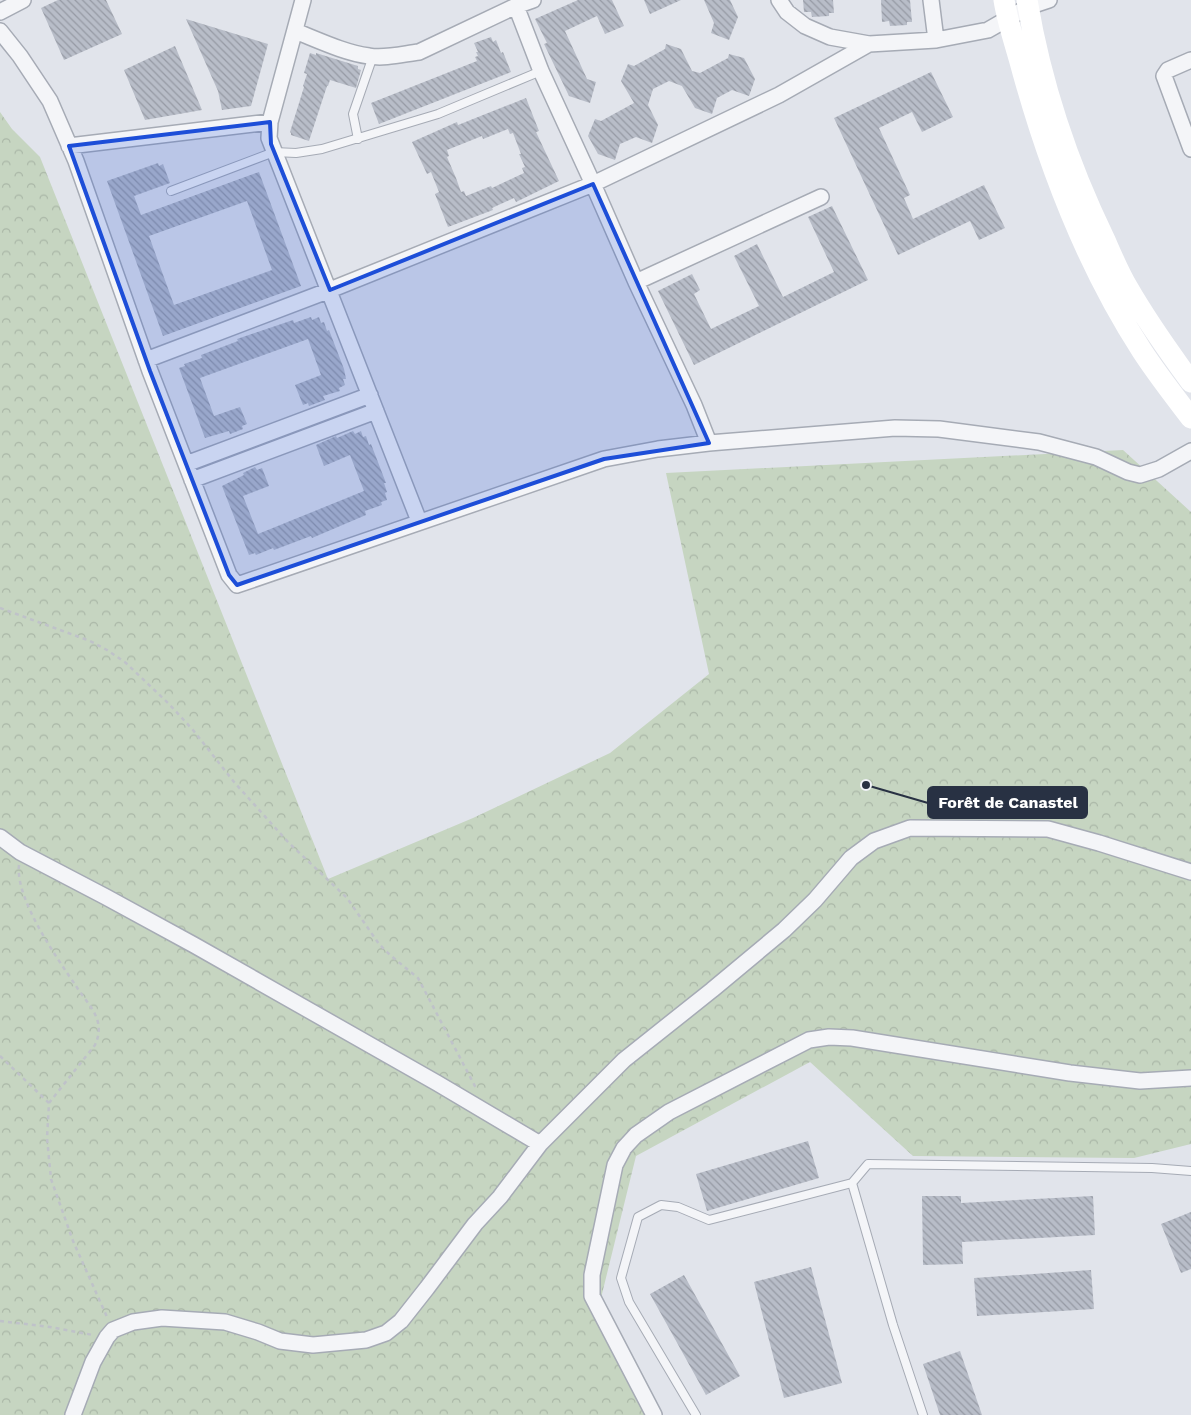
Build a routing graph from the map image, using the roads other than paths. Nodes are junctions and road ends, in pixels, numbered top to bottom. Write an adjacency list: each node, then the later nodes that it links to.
1 (23, 0): 10 (street)
2 (303, 0): 11 (street)
3 (533, 0): 8 (street)
4 (931, 0): 13 (street)
5 (1049, 0): 7 (street)
6 (784, 4): 14 (street)
7 (1027, 4): 9 (street); 29 (main road)
8 (516, 6): 15 (street); 17 (street)
9 (1006, 10): 13 (street); 32 (main road)
10 (0, 12)
11 (295, 31): 15 (street); 18 (street)
12 (0, 32): 20 (street)
13 (936, 40): 14 (street)
14 (869, 44): 23 (street)
15 (373, 56): 19 (lane)
16 (1191, 60): 21 (street)
17 (541, 71): 19 (lane); 23 (street)
18 (270, 122): 20 (street); 22 (street)
19 (358, 139): 22 (lane)
20 (69, 146): 28 (street)
21 (1191, 150)
22 (274, 152): 24 (lane); 27 (street)
23 (593, 184): 26 (street); 27 (street)
24 (171, 191)
25 (821, 197): 26 (street)
26 (636, 282): 35 (street)
27 (330, 290): 28 (street); 30 (street)
28 (146, 360): 37 (street)
29 (1191, 382)
30 (370, 395): 31 (street); 33 (street)
31 (376, 411): 34 (street); 39 (street)
32 (1191, 418)
33 (302, 420): 34 (street); 37 (street)
34 (309, 436): 38 (street)
35 (709, 443): 36 (street); 39 (street)
36 (1191, 451)
37 (186, 464): 38 (street)
38 (192, 480): 39 (street)
39 (419, 522)
40 (0, 837): 43 (street)
41 (1191, 872): 43 (street)
42 (1191, 1078): 47 (street)
43 (540, 1144): 46 (street)
44 (1191, 1171): 45 (lane)
45 (852, 1183): 48 (lane); 49 (lane)
46 (72, 1415)
47 (654, 1415)
48 (696, 1415)
49 (923, 1415)

